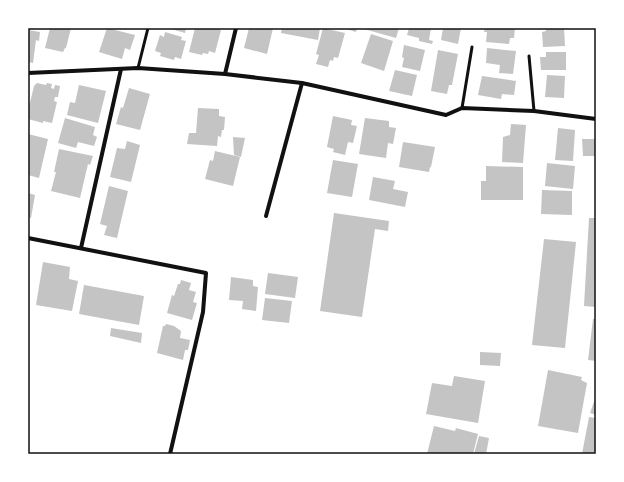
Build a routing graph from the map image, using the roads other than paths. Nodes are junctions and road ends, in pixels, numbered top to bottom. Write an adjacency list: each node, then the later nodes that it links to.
1 (148, 28): 5 (lane)
2 (236, 28): 8 (street)
3 (472, 47): 10 (lane)
4 (529, 56): 11 (lane)
5 (138, 68): 6 (street); 8 (street)
6 (121, 69): 7 (street); 15 (street)
7 (28, 73)
8 (225, 74): 9 (street)
9 (302, 83): 10 (street); 13 (street)
10 (462, 108): 11 (street)
11 (534, 111): 12 (street)
12 (596, 119)
13 (266, 216)
14 (28, 238): 15 (street)
15 (81, 248): 16 (street)
16 (170, 454)

